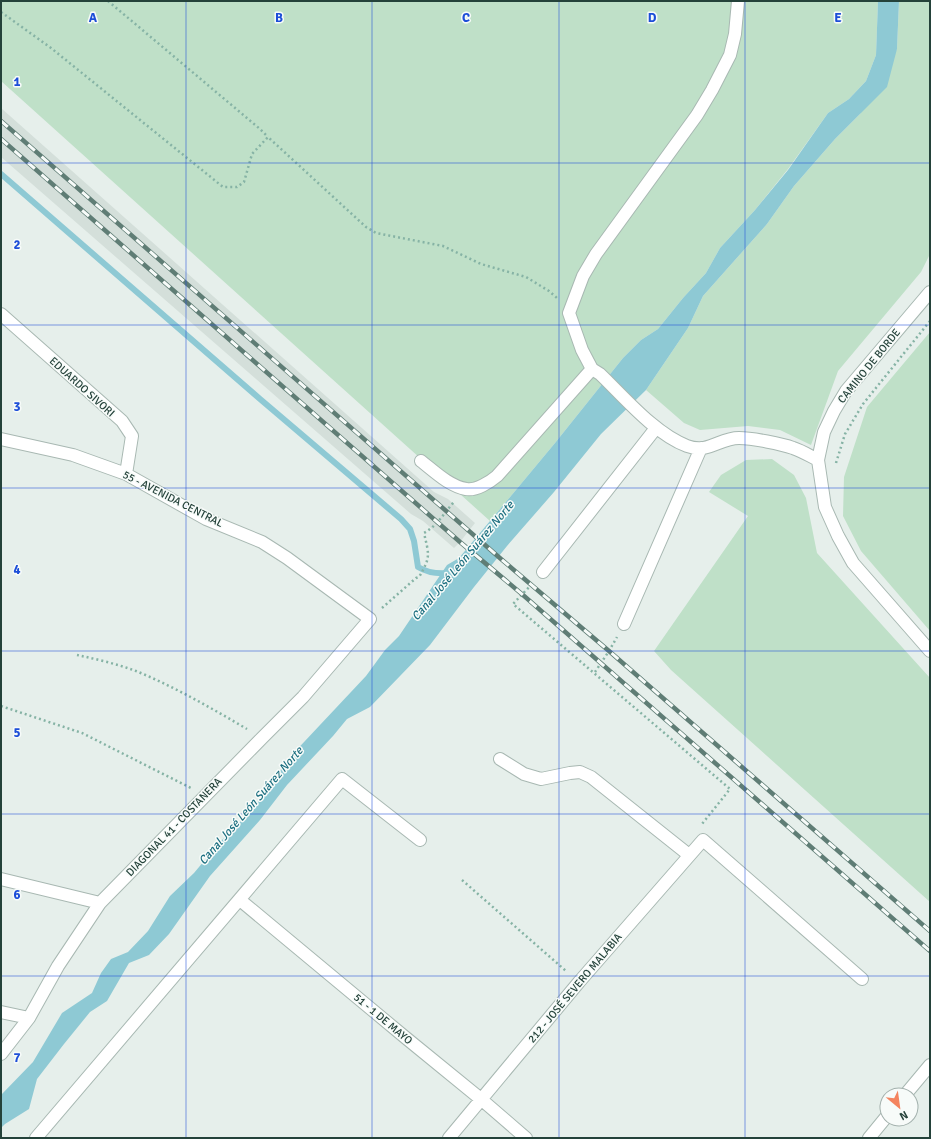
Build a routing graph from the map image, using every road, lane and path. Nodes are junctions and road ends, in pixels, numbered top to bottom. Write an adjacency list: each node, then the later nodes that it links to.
1 (108, 1): 4 (path)
2 (738, 1): 6 (street)
3 (1, 12): 4 (path)
4 (268, 137): 6 (path)
5 (930, 292): 13 (street, CAMINO DE BORDE)
6 (569, 313): 9 (street)
7 (1, 314): 16 (street, EDUARDO SIVORI)
8 (930, 321): 15 (path)
9 (596, 372): 10 (street); 14 (street)
10 (656, 428): 12 (street); 18 (street)
11 (1, 439): 16 (street, 55 - AVENIDA CENTRAL)
12 (701, 448): 13 (street); 20 (street)
13 (818, 460): 21 (street, CAMINO DE BORDE)
14 (421, 461)
15 (836, 464)
16 (126, 474): 19 (street, 55 - AVENIDA CENTRAL)
17 (459, 505): 19 (path)
18 (543, 572): 23 (path)
19 (370, 619): 25 (street, DIAGONAL 41 - COSTANERA)
20 (624, 624): 23 (path)
21 (930, 651)
22 (77, 655): 25 (path)
23 (595, 672): 29 (path)
24 (1, 706): 27 (path)
25 (262, 738): 27 (street, DIAGONAL 41 - COSTANERA)
26 (500, 759): 30 (street)
27 (206, 795): 34 (street, DIAGONAL 41 - COSTANERA)
28 (420, 840): 33 (street)
29 (703, 840): 30 (street, 212 - JOSÉ SEVERO MALABIA); 35 (street)
30 (689, 855): 36 (street, 212 - JOSÉ SEVERO MALABIA)
31 (1, 879): 34 (street)
32 (462, 880): 36 (path)
33 (240, 900): 42 (street, 51 - 1 DE MAYO); 44 (street)
34 (100, 903): 38 (street, DIAGONAL 41 - COSTANERA)
35 (862, 979)
36 (579, 982): 42 (street, 212 - JOSÉ SEVERO MALABIA)
37 (1, 1012): 38 (street)
38 (29, 1018): 39 (street, DIAGONAL 41 - COSTANERA)
39 (1, 1054)
40 (930, 1065): 41 (street)
41 (912, 1087)
42 (482, 1100): 45 (street, 212 - JOSÉ SEVERO MALABIA); 46 (street, 51 - 1 DE MAYO)
43 (879, 1126): 47 (street)
44 (36, 1138)
45 (449, 1138)
46 (526, 1138)
47 (869, 1138)

